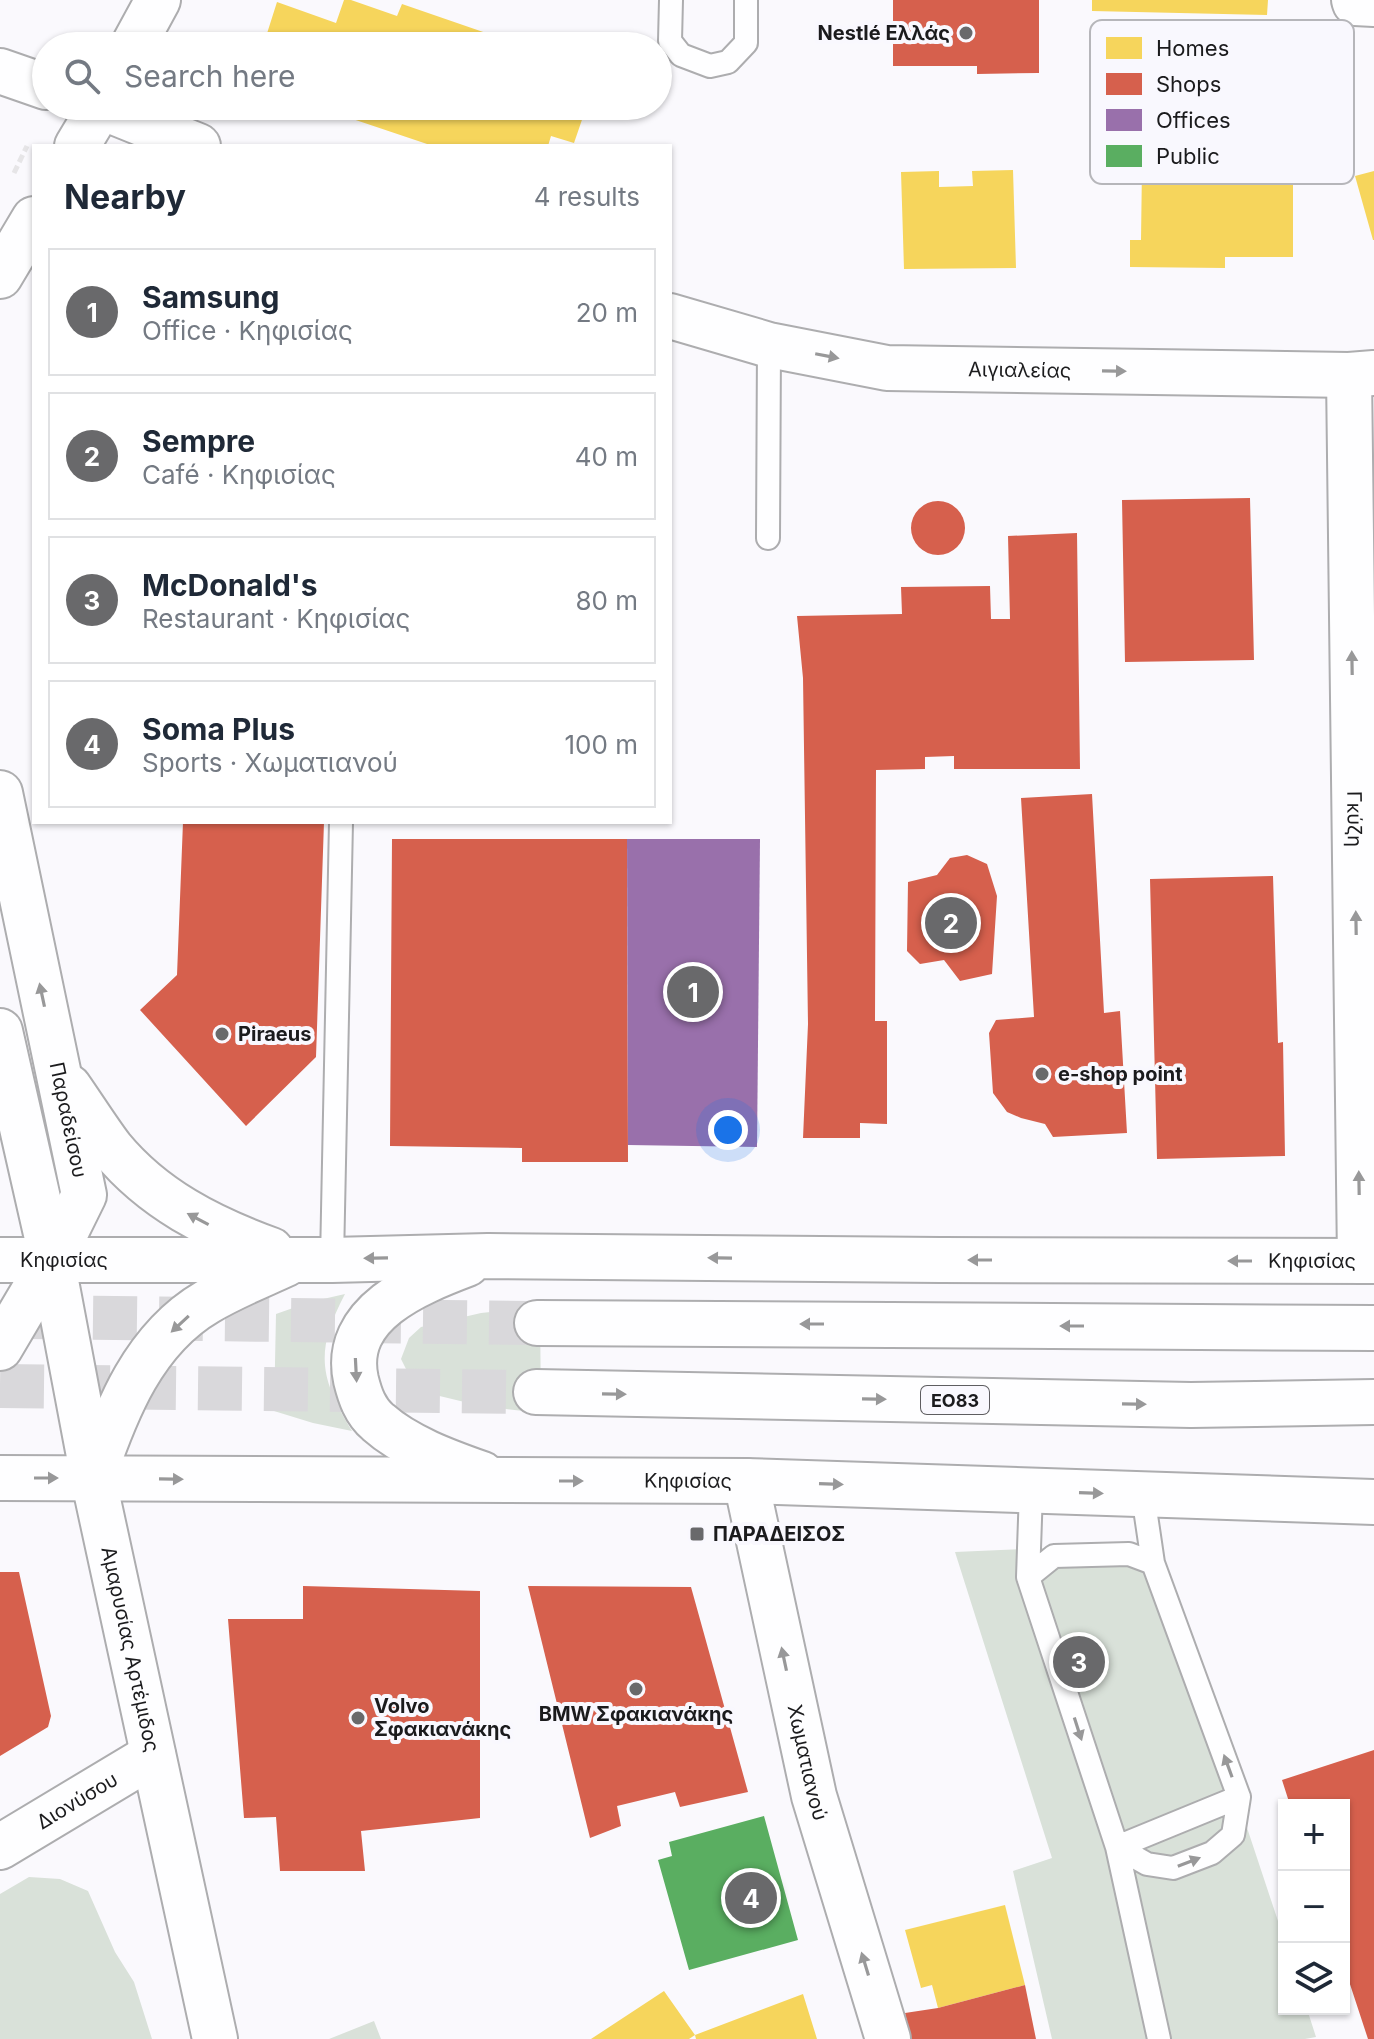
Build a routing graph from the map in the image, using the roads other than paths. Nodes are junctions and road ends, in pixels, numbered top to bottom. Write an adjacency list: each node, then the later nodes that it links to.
1 (158, 0): 6 (main road)
2 (671, 0): 7 (lane)
3 (746, 0): 8 (lane)
4 (1354, 0): 5 (main road)
5 (1374, 4)
6 (141, 32)
7 (670, 32)
8 (672, 44)
9 (0, 71): 10 (main road)
10 (32, 82)
11 (92, 120): 13 (main road)
12 (134, 120): 14 (main road)
13 (78, 144)
14 (193, 144)
15 (20, 203): 16 (main road)
16 (0, 276)
17 (672, 317): 18 (main road, Αιγιαλείας)
18 (769, 345): 19 (main road, Αιγιαλείας, one-way to 19); 20 (lane)
19 (1361, 374): 29 (main road, Γκύζη, one-way to 19)
20 (768, 538)
21 (0, 793): 24 (main road, Παραδείσου, one-way to 21)
22 (341, 824): 28 (lane)
23 (0, 1031): 27 (main road)
24 (58, 1071): 27 (main road, Παραδείσου); 28 (main road, one-way to 24)
25 (488, 1256): 28 (main road, Κηφισίας, one-way to 28); 29 (main road, Κηφισίας, one-way to 25); 37 (main road, one-way to 37)
26 (0, 1260): 27 (main road, Κηφισίας)
27 (52, 1260): 28 (main road, Κηφισίας); 32 (main road, Παραδείσου); 35 (main road, Αμαρυσίας Αρτέμιδος)
28 (314, 1260): 35 (main road, one-way to 35)
29 (1367, 1261)
30 (537, 1323): 31 (main road, one-way to 30)
31 (1374, 1328)
32 (0, 1348)
33 (536, 1392): 34 (main road, ΕΟ83, one-way to 34)
34 (1374, 1402)
35 (93, 1477): 36 (main road, Κηφισίας, one-way to 35); 37 (main road, Κηφισίας, one-way to 37); 44 (main road, Αμαρυσίας Αρτέμιδος)
36 (0, 1478)
37 (503, 1481): 38 (main road, Κηφισίας, one-way to 38)
38 (746, 1481): 39 (main road, Κηφισίας, one-way to 39); 49 (main road, Χωματιανού, one-way to 38)
39 (1031, 1491): 40 (main road, Κηφισίας, one-way to 40); 43 (lane)
40 (1143, 1495): 41 (main road, Κηφισίας); 42 (lane)
41 (1374, 1502)
42 (1153, 1563): 43 (lane); 45 (lane, one-way to 42)
43 (1028, 1577): 47 (lane, one-way to 47)
44 (153, 1755): 46 (main road, Διονύσου); 48 (main road, Αμαρυσίας Αρτέμιδος)
45 (1239, 1797): 47 (lane); 47 (lane, one-way to 45)
46 (0, 1847)
47 (1117, 1847): 50 (lane)
48 (215, 2039)
49 (888, 2039)
50 (1159, 2039)

